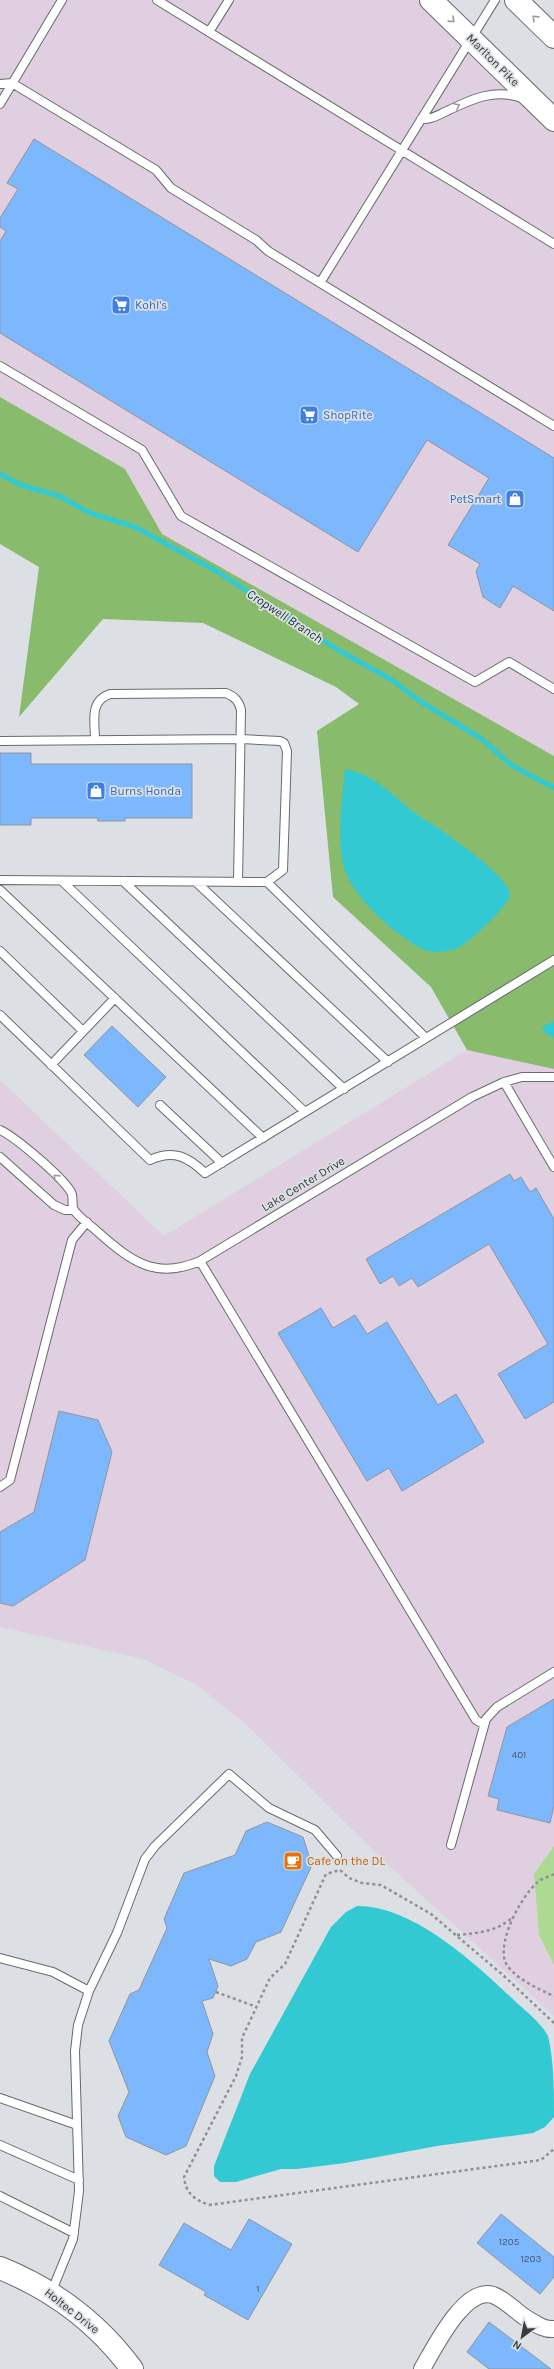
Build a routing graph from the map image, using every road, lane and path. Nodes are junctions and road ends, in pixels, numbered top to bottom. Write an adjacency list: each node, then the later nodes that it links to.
1 (62, 0): 10 (lane)
2 (157, 0): 7 (lane)
3 (229, 0): 7 (lane)
4 (431, 0): 9 (main road, Marlton Pike, one-way to 9)
5 (495, 0): 9 (lane)
6 (516, 0): 8 (main road, one-way to 6)
7 (209, 32): 16 (lane)
8 (554, 37)
9 (472, 39): 12 (main road, Marlton Pike); 14 (lane)
10 (12, 83): 11 (lane); 13 (lane); 18 (lane)
11 (0, 84)
12 (536, 103): 14 (lane, one-way to 12); 15 (main road, Marlton Pike)
13 (0, 104)
14 (421, 119): 16 (lane)
15 (554, 120)
16 (402, 150): 17 (lane); 18 (lane)
17 (554, 244)
18 (320, 283): 20 (lane)
19 (0, 366): 21 (lane)
20 (554, 426)
21 (554, 689)
22 (95, 740): 23 (lane); 23 (lane); 24 (lane)
23 (241, 740): 29 (lane); 30 (lane)
24 (0, 741)
25 (0, 880): 26 (lane)
26 (62, 881): 27 (lane); 44 (lane)
27 (123, 881): 28 (lane); 42 (lane)
28 (196, 882): 29 (lane); 38 (lane)
29 (238, 882): 30 (lane)
30 (267, 882): 37 (lane)
31 (0, 890): 34 (lane)
32 (0, 951): 36 (lane)
33 (554, 960): 37 (lane)
34 (115, 998): 36 (lane); 46 (lane)
35 (0, 1015): 39 (lane)
36 (84, 1031): 39 (lane)
37 (426, 1038): 38 (lane)
38 (388, 1062): 42 (lane)
39 (51, 1064): 48 (lane)
40 (554, 1077): 41 (lane, Lake Center Drive)
41 (504, 1082): 49 (lane); 52 (lane, Lake Center Drive)
42 (344, 1089): 44 (lane)
43 (160, 1105): 48 (lane)
44 (305, 1112): 46 (lane)
45 (0, 1130): 50 (lane, one-way to 45)
46 (263, 1138): 48 (lane)
47 (0, 1157): 50 (lane, Lake Center Drive)
48 (222, 1163)
49 (554, 1167)
50 (74, 1210): 51 (lane, Lake Center Drive)
51 (87, 1222): 52 (lane, Lake Center Drive); 53 (lane)
52 (200, 1261): 55 (lane)
53 (0, 1487)
54 (554, 1672): 55 (lane)
55 (483, 1724): 56 (lane)
56 (451, 1845)
57 (337, 1856): 62 (lane)
58 (554, 1874): 59 (path)
59 (513, 1917): 60 (path); 64 (path)
60 (456, 1935): 65 (path); 66 (path)
61 (0, 1958): 62 (lane)
62 (89, 1991): 68 (lane)
63 (216, 1992): 65 (path)
64 (554, 1996)
65 (257, 2006): 70 (path)
66 (554, 2023)
67 (0, 2098): 68 (lane)
68 (77, 2125): 71 (lane)
69 (0, 2145): 71 (lane)
70 (554, 2149)
71 (79, 2180): 73 (lane)
72 (0, 2196): 73 (lane)
73 (74, 2233): 75 (lane)
74 (0, 2268): 75 (main road, Holtec Drive)
75 (50, 2293): 77 (main road, Holtec Drive)
76 (554, 2329): 78 (street)
77 (126, 2365)
78 (422, 2369)

